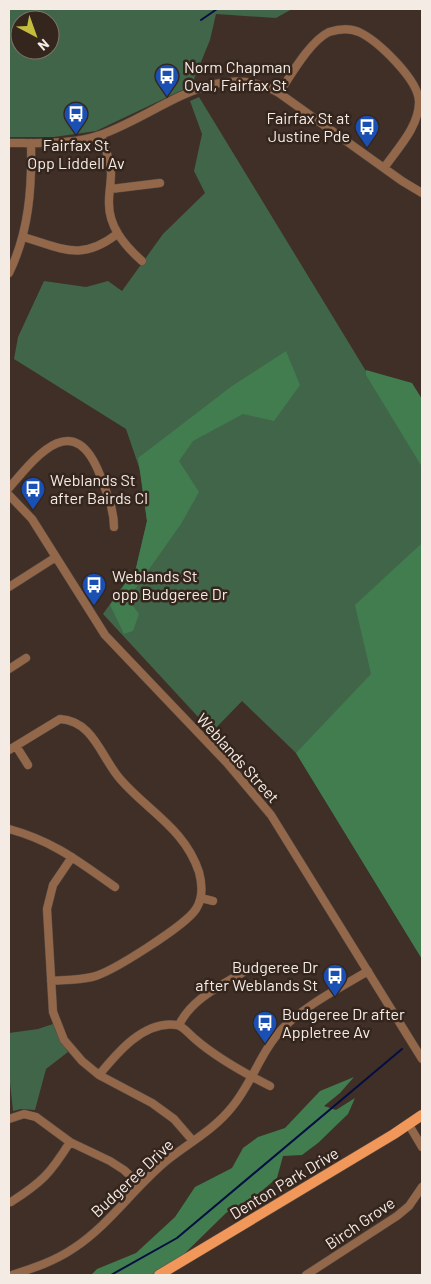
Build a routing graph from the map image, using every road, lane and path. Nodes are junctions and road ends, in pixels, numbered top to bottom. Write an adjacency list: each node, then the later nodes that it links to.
1 (278, 93): 2 (street); 5 (street); 5 (street)
2 (101, 135): 4 (street); 7 (street)
3 (9, 143): 4 (street)
4 (31, 143): 10 (street)
5 (384, 168): 8 (street)
6 (160, 183): 7 (street)
7 (110, 189): 9 (street)
8 (422, 193)
9 (117, 234): 10 (street); 11 (street)
10 (23, 237): 12 (street)
11 (142, 261)
12 (9, 273)
13 (9, 488): 15 (street)
14 (9, 495): 16 (street, Weblands Street)
15 (114, 527)
16 (56, 557): 17 (street); 28 (street, Weblands Street)
17 (9, 587)
18 (26, 658): 19 (street)
19 (9, 669)
20 (16, 746): 21 (street); 22 (street); 26 (street)
21 (9, 750)
22 (28, 765)
23 (9, 829): 24 (street)
24 (72, 857): 25 (street); 30 (street)
25 (116, 887)
26 (201, 898): 27 (street); 30 (street)
27 (212, 901)
28 (368, 970): 32 (street, Weblands Street); 34 (street, Budgeree Drive)
29 (245, 971): 31 (street)
30 (50, 981): 33 (street)
31 (179, 1025): 33 (street); 34 (street)
32 (422, 1059)
33 (99, 1075): 39 (street)
34 (252, 1076): 35 (street); 39 (street, Budgeree Drive)
35 (270, 1086)
36 (422, 1115): 38 (main road, Denton Park Drive)
37 (9, 1119): 40 (street)
38 (409, 1124): 41 (street); 46 (main road, Denton Park Drive)
39 (193, 1141): 42 (street, Budgeree Drive)
40 (70, 1142): 42 (street); 44 (street)
41 (422, 1146)
42 (140, 1185): 45 (street, Budgeree Drive)
43 (422, 1187): 47 (street, Birch Grove)
44 (11, 1202)
45 (12, 1275)
46 (159, 1275)
47 (306, 1275)

